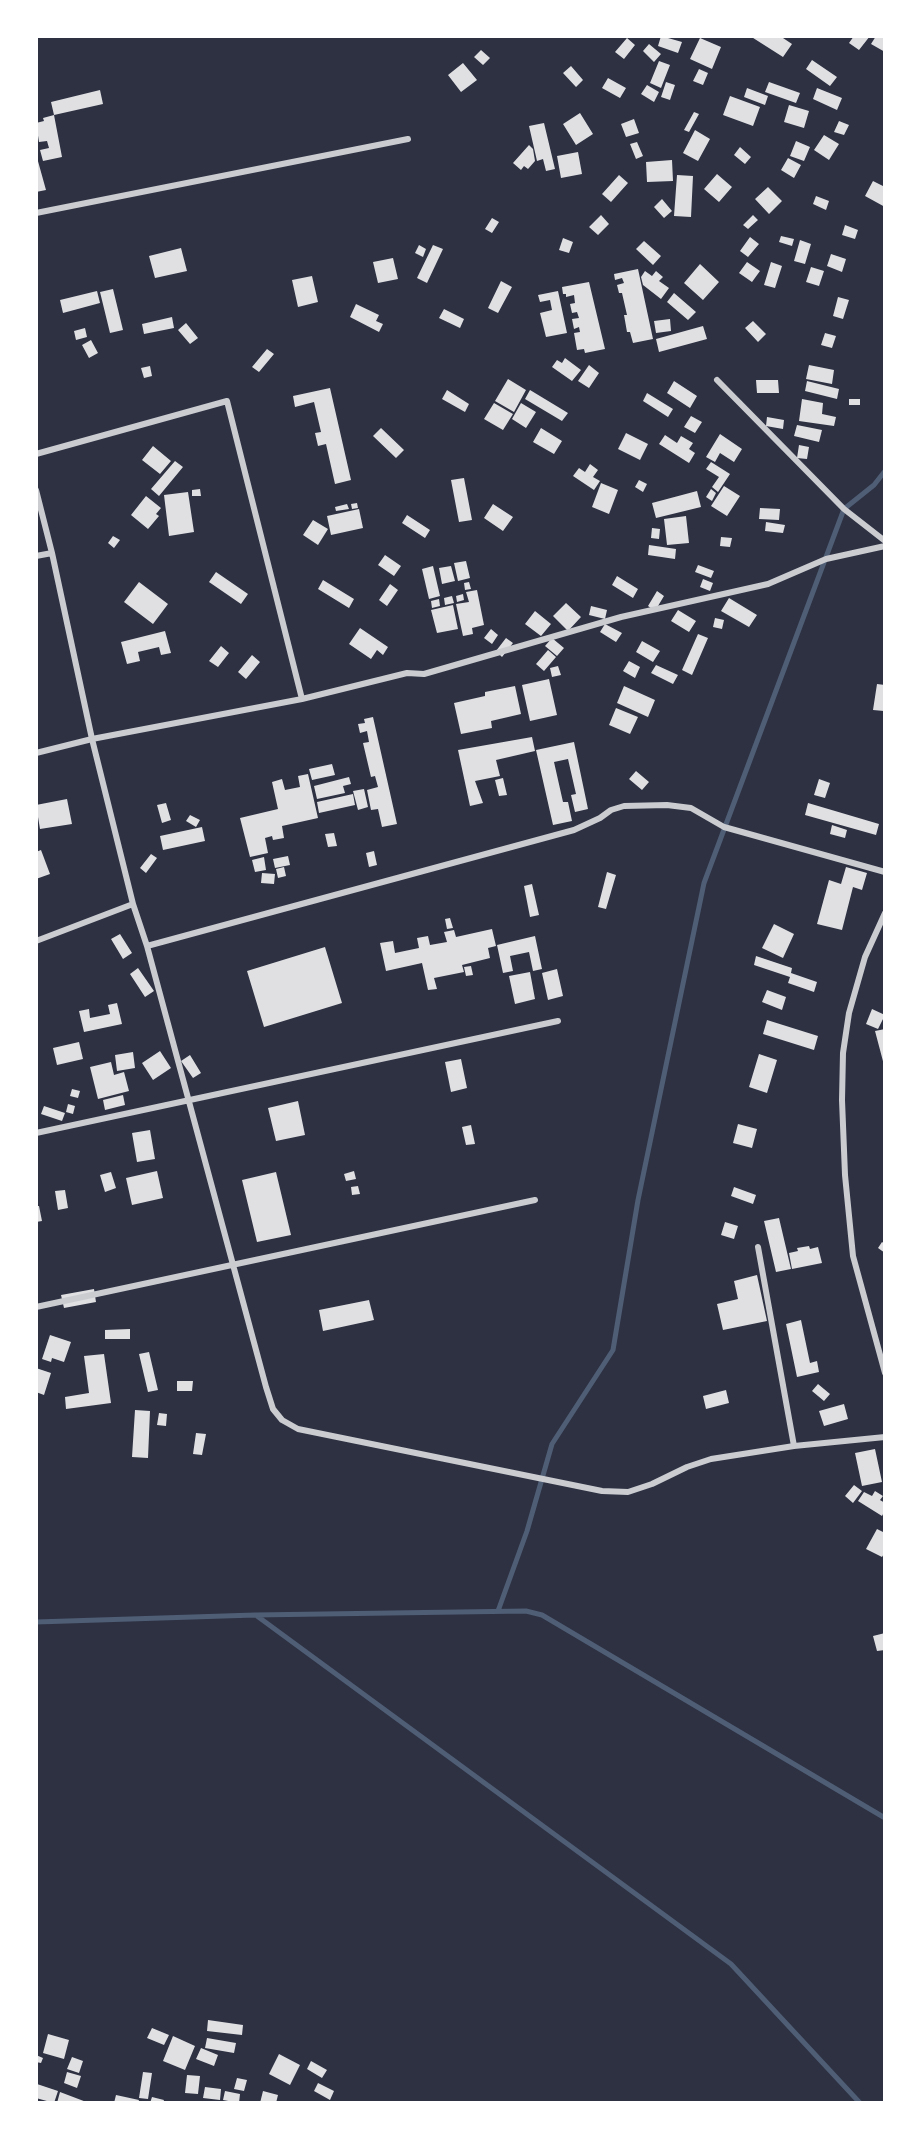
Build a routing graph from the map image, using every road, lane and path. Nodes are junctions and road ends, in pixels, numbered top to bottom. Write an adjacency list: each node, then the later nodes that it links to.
1 (408, 139): 2 (street)
2 (36, 213)
3 (717, 380): 6 (street)
4 (36, 454): 10 (street)
5 (36, 490): 8 (street)
6 (885, 541)
7 (885, 546): 10 (street)
8 (52, 553): 9 (street); 11 (street)
9 (36, 556)
10 (302, 699): 11 (street)
11 (92, 739): 12 (street); 14 (street)
12 (36, 753)
13 (885, 872): 17 (street)
14 (133, 904): 16 (street); 17 (street)
15 (885, 913): 25 (street)
16 (36, 941)
17 (147, 946): 19 (street)
18 (558, 1021): 19 (street)
19 (188, 1101): 20 (street); 23 (street)
20 (36, 1133)
21 (534, 1200): 23 (street)
22 (758, 1247): 27 (street)
23 (234, 1265): 24 (street); 27 (street)
24 (36, 1306)
25 (885, 1372)
26 (885, 1437): 27 (street)
27 (794, 1446)

